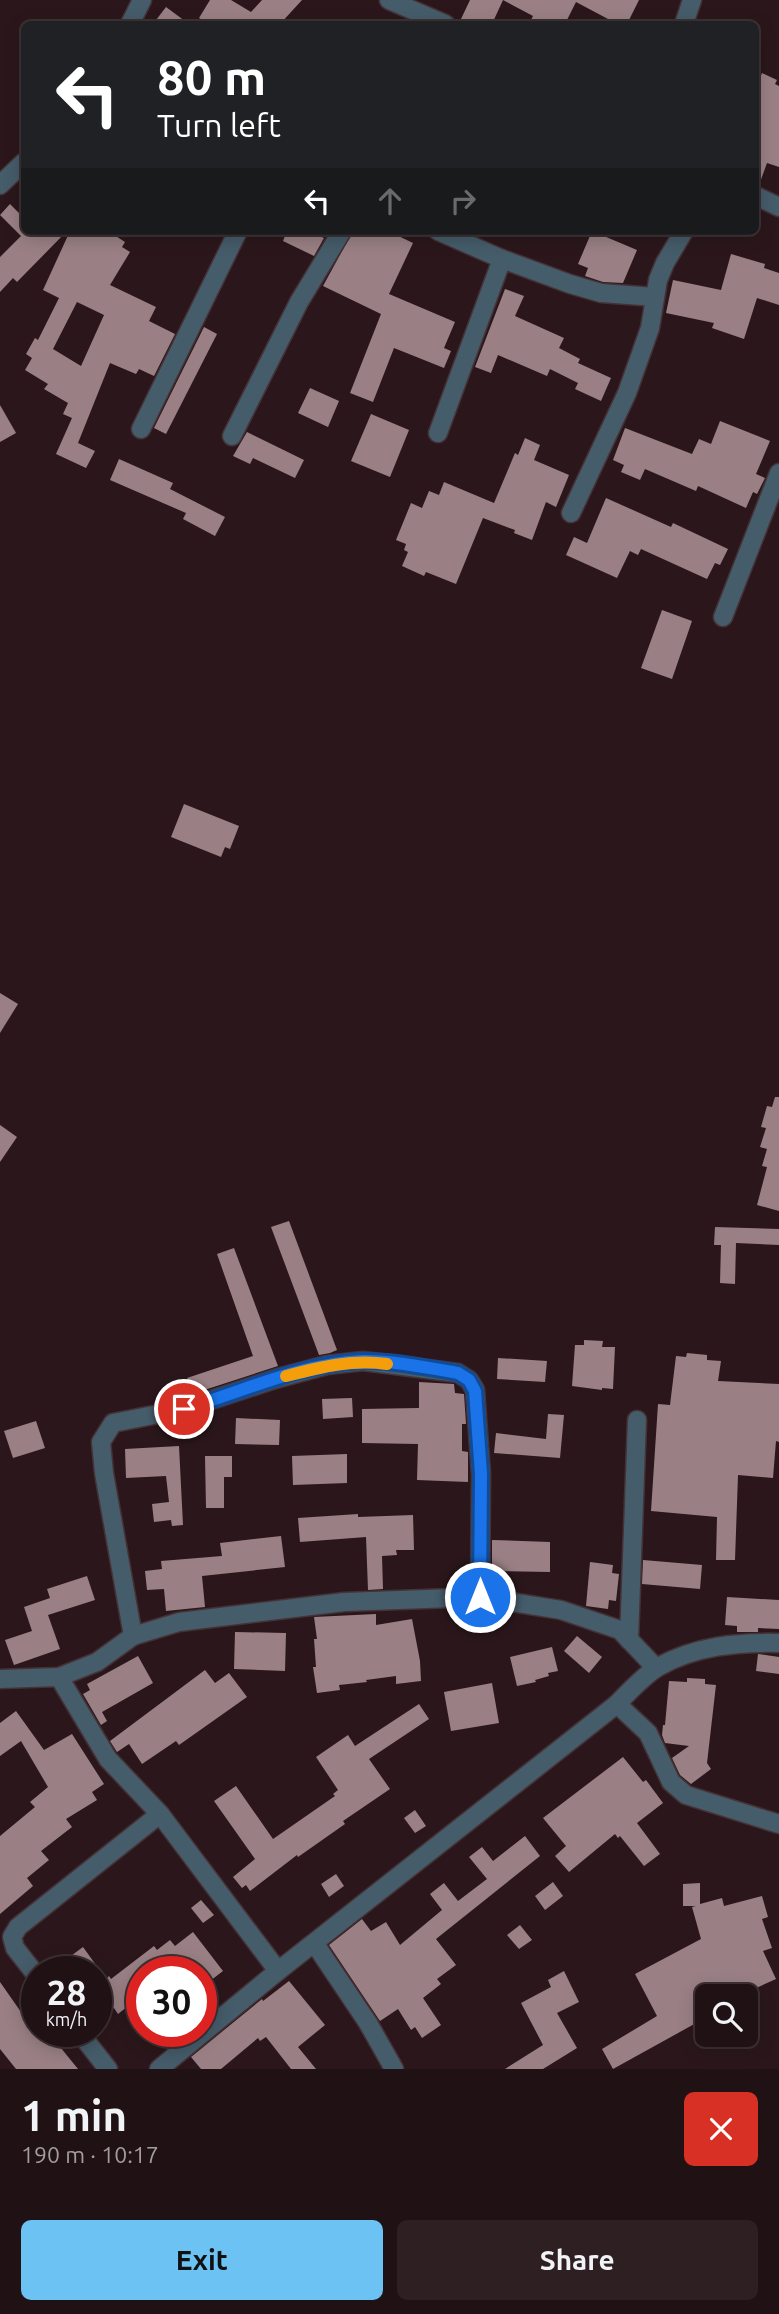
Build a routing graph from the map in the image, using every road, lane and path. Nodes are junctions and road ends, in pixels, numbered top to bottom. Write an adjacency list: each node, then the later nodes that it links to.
1 (142, 0): 4 (street)
2 (389, 0): 5 (street)
3 (692, 0): 6 (street)
4 (132, 21)
5 (438, 21)
6 (685, 21)
7 (21, 165): 8 (street)
8 (0, 185)
9 (759, 197): 10 (street)
10 (779, 207)
11 (236, 235): 17 (street)
12 (340, 235): 19 (street)
13 (447, 235): 15 (street)
14 (682, 235): 16 (street)
15 (502, 258): 16 (street); 18 (street)
16 (655, 297): 21 (street)
17 (141, 429)
18 (438, 433)
19 (232, 436)
20 (779, 473): 22 (street)
21 (571, 513)
22 (723, 617)
23 (637, 1420): 26 (street)
24 (480, 1597): 25 (street); 25 (street); 26 (street)
25 (133, 1636): 29 (street)
26 (629, 1640): 28 (street)
27 (779, 1643): 28 (street)
28 (656, 1668): 31 (street)
29 (59, 1677): 30 (street); 32 (street)
30 (0, 1679)
31 (617, 1704): 33 (street); 34 (street)
32 (160, 1814): 35 (street); 36 (street)
33 (779, 1824)
34 (315, 1944): 36 (street); 40 (street)
35 (21, 1956)
36 (278, 1971): 39 (street)
37 (91, 2047): 38 (street)
38 (108, 2069)
39 (159, 2069)
40 (394, 2069)

